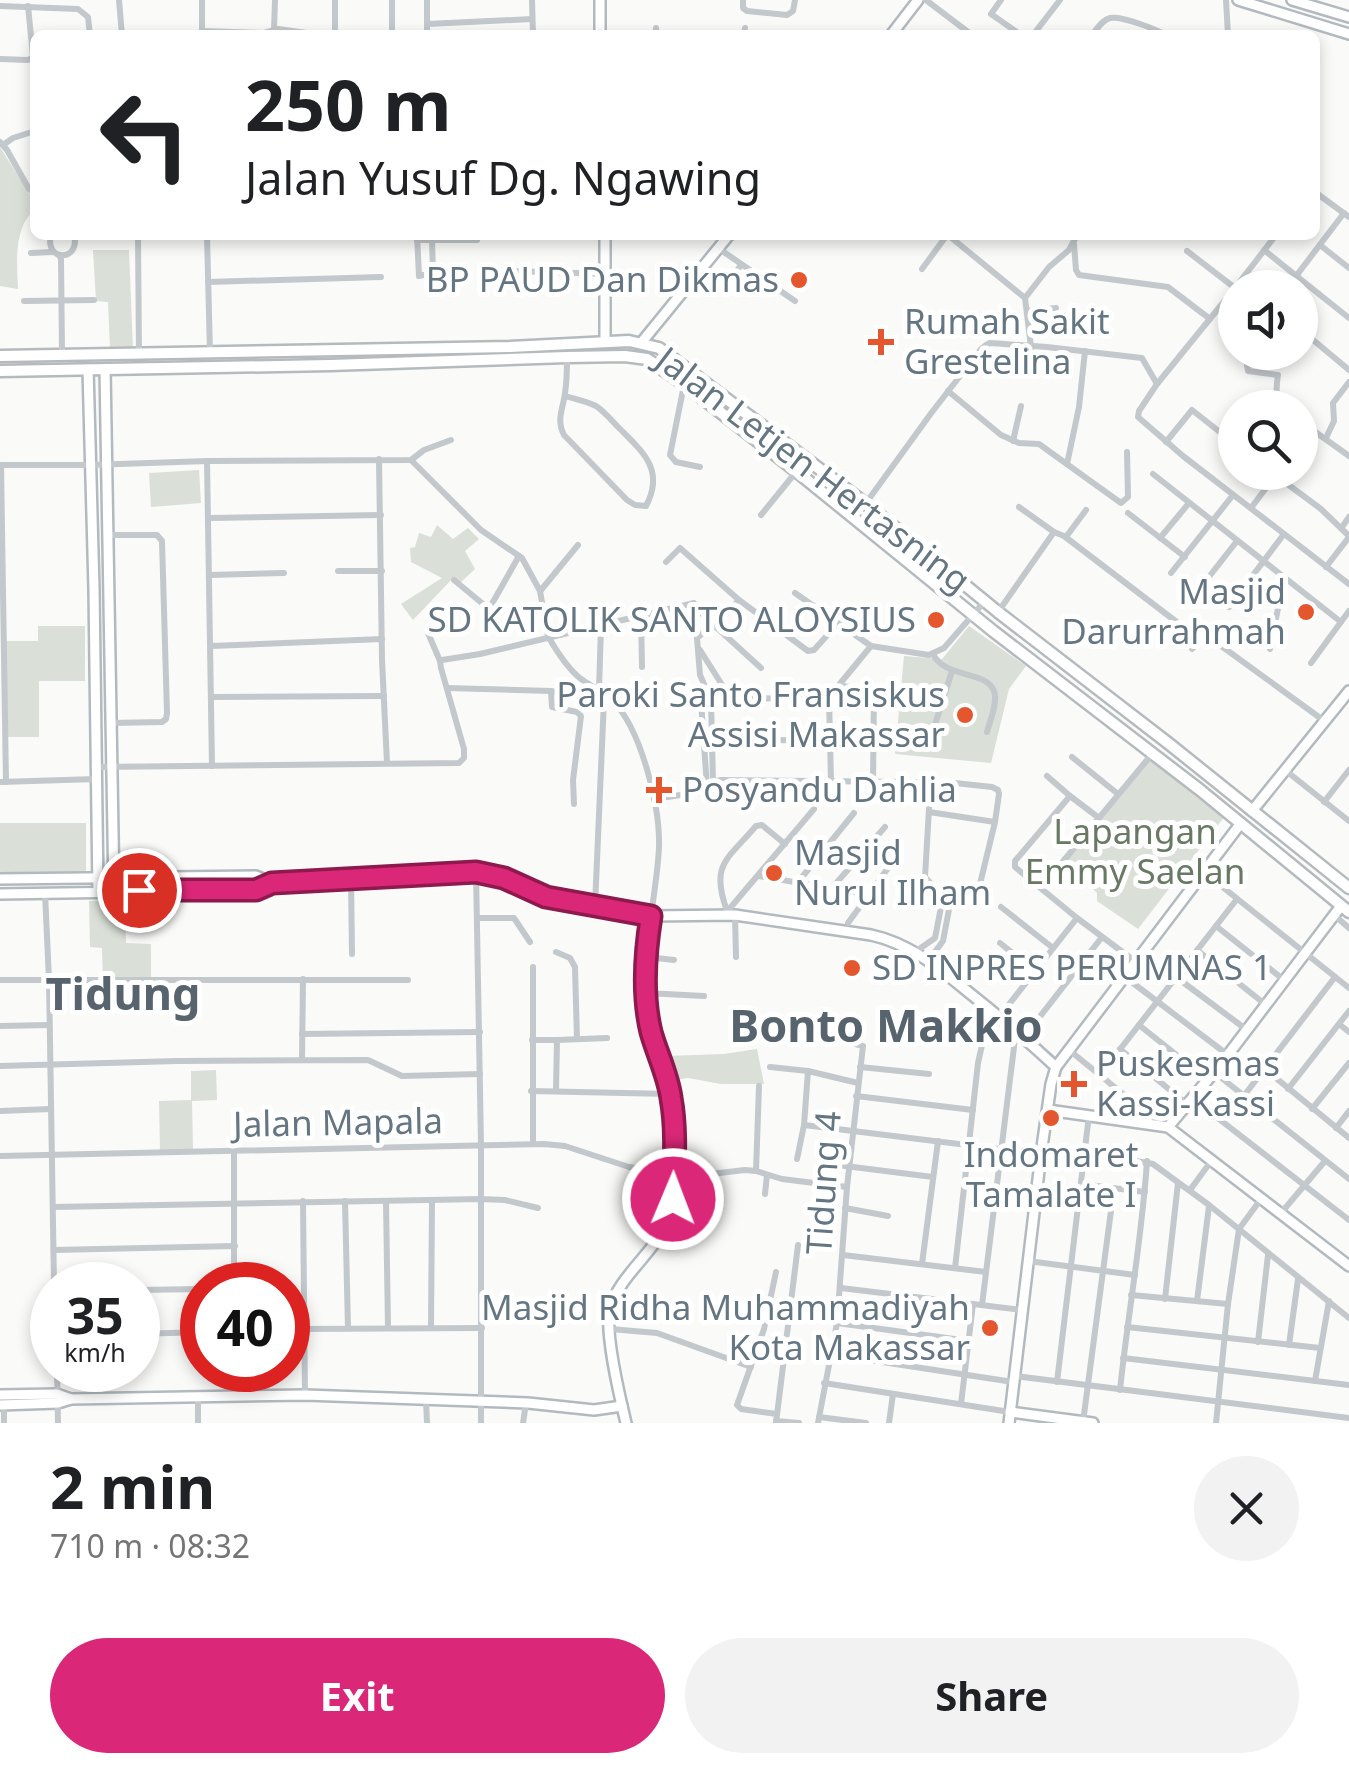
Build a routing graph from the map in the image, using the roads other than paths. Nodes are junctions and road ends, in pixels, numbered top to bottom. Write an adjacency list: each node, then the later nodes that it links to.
1 (119, 0): 27 (street)
2 (202, 0): 28 (street)
3 (275, 0): 29 (street)
4 (335, 0): 30 (street)
5 (392, 0): 31 (street)
6 (427, 0): 23 (street)
7 (532, 0): 22 (street)
8 (600, 0): 34 (street)
9 (795, 0): 18 (street)
10 (918, 0): 35 (street)
11 (926, 0): 24 (street)
12 (1000, 0): 38 (street)
13 (1060, 0): 39 (street)
14 (1226, 0): 42 (street)
15 (1239, 0): 43 (street)
16 (1292, 0): 21 (street)
17 (53, 3): 20 (street); 26 (street)
18 (743, 4)
19 (0, 6): 20 (street)
20 (28, 6): 25 (street)
21 (1349, 16)
22 (532, 20): 23 (street); 33 (street)
23 (427, 24): 32 (street)
24 (960, 26): 36 (street); 37 (street)
25 (30, 30)
26 (89, 30)
27 (122, 30)
28 (202, 30)
29 (274, 30)
30 (336, 30)
31 (392, 30)
32 (428, 30)
33 (533, 30)
34 (600, 30)
35 (895, 30)
36 (957, 30)
37 (965, 30)
38 (1014, 30)
39 (1037, 30)
40 (1096, 30): 41 (street)
41 (1152, 30)
42 (1228, 30)
43 (1349, 34)
44 (0, 59): 45 (street)
45 (30, 59)
46 (30, 132): 47 (street)
47 (2, 144): 48 (street)
48 (30, 189)
49 (1320, 196): 50 (street)
50 (1346, 215): 66 (street)
51 (50, 240): 72 (street)
52 (76, 240): 72 (street)
53 (138, 240): 103 (street)
54 (207, 240): 83 (street)
55 (417, 240): 56 (street)
56 (432, 240): 57 (street)
57 (477, 240)
58 (605, 240): 80 (street)
59 (725, 240): 68 (street)
60 (944, 240): 75 (street)
61 (954, 240): 67 (street)
62 (966, 240): 67 (street)
63 (1075, 240): 86 (street)
64 (1076, 240): 95 (street)
65 (1272, 240): 69 (street)
66 (1320, 245): 74 (street); 79 (street)
67 (962, 246): 86 (street)
68 (718, 248): 73 (street); 97 (street)
69 (1264, 250): 77 (street); 78 (street)
70 (1188, 251): 81 (street)
71 (31, 253): 72 (street)
72 (56, 254): 87 (street)
73 (742, 264): 84 (street); 90 (street)
74 (1349, 268)
75 (922, 269)
76 (483, 270): 80 (street)
77 (1249, 270)
78 (1289, 270)
79 (1301, 270)
80 (606, 274): 96 (street)
81 (1218, 275)
82 (381, 277): 83 (street)
83 (208, 282): 102 (street)
84 (726, 287)
85 (1318, 293): 94 (street)
86 (1025, 298): 93 (street)
87 (61, 300): 88 (street); 89 (street); 104 (street)
88 (94, 300)
89 (24, 301)
90 (794, 302)
91 (1056, 308): 93 (street)
92 (1218, 309): 95 (street)
93 (1027, 310): 99 (street)
94 (1349, 318)
95 (1210, 319): 116 (street)
96 (606, 342): 97 (main road, Jalan Letjen Hertasning); 100 (main road, Jalan Letjen Hertasning)
97 (642, 343): 141 (main road, Jalan Letjen Hertasning)
98 (1318, 344): 111 (street)
99 (1031, 347): 101 (street); 113 (street); 118 (street)
100 (330, 351): 102 (main road, Jalan Letjen Hertasning); 107 (main road)
101 (1085, 351): 116 (street); 134 (street)
102 (210, 353): 103 (main road, Jalan Letjen Hertasning)
103 (140, 354): 104 (main road, Jalan Letjen Hertasning)
104 (62, 355): 105 (main road, Jalan Letjen Hertasning)
105 (0, 356)
106 (567, 358): 107 (main road, Jalan Letjen Hertasning); 115 (main road, Jalan Letjen Hertasning); 119 (street)
107 (330, 365): 108 (main road, Jalan Letjen Hertasning)
108 (105, 369): 109 (main road, Jalan Letjen Hertasning); 122 (street)
109 (88, 370): 112 (main road, Jalan Letjen Hertasning); 121 (street)
110 (1248, 370): 117 (street)
111 (1349, 370)
112 (0, 371)
113 (1030, 372)
114 (1349, 382): 125 (street)
115 (684, 384): 138 (street); 139 (main road, Jalan Letjen Hertasning)
116 (1157, 384): 128 (street)
117 (1276, 390)
118 (948, 391): 127 (street); 147 (street)
119 (565, 396): 119 (street)
120 (1021, 406): 127 (street)
121 (89, 419): 122 (street); 136 (street)
122 (106, 419): 137 (street)
123 (1218, 431): 128 (street)
124 (1318, 433): 125 (street)
125 (1326, 438): 130 (street)
126 (451, 440): 132 (street)
127 (1013, 441): 134 (street)
128 (1166, 442): 145 (street)
129 (1127, 452): 134 (street)
130 (1349, 456)
131 (380, 459): 132 (street); 133 (street); 152 (street)
132 (411, 460): 167 (street)
133 (207, 461): 137 (street); 156 (street)
134 (1068, 464)
135 (0, 465): 136 (street); 155 (street)
136 (90, 465): 137 (street); 240 (street)
137 (106, 465): 161 (street)
138 (700, 467)
139 (796, 471): 144 (main road, Jalan Letjen Hertasning); 153 (street)
140 (1153, 474): 146 (street)
141 (835, 481): 144 (main road); 147 (main road, Jalan Letjen Hertasning)
142 (1263, 490): 149 (street)
143 (1294, 490): 158 (street)
144 (825, 494): 191 (main road, Jalan Letjen Hertasning)
145 (1232, 495): 149 (street); 157 (street)
146 (1189, 503): 157 (street); 164 (street)
147 (866, 504): 185 (main road, Jalan Letjen Hertasning)
148 (1019, 507): 159 (street)
149 (1251, 508): 160 (street)
150 (1086, 510): 163 (street)
151 (1128, 513): 164 (street)
152 (381, 515): 156 (street); 173 (street)
153 (760, 515)
154 (1349, 517): 158 (street)
155 (1, 518): 169 (street)
156 (209, 518): 177 (street)
157 (1212, 522): 165 (street); 168 (street)
158 (1342, 527): 162 (street)
159 (1054, 532): 163 (street); 189 (street)
160 (1284, 534): 170 (street); 172 (street)
161 (109, 535): 231 (street); 231 (street)
162 (1349, 536): 172 (street)
163 (1066, 538): 193 (street)
164 (1160, 538): 168 (street)
165 (1237, 541): 170 (street); 181 (street)
166 (578, 545): 182 (street)
167 (519, 556): 179 (street); 182 (street)
168 (1184, 556): 176 (street)
169 (1, 559): 186 (street)
170 (1262, 560): 178 (street); 187 (street)
171 (666, 562): 184 (street)
172 (1326, 567): 180 (street)
173 (382, 571): 175 (street); 201 (street)
174 (284, 572): 177 (street)
175 (338, 572)
176 (1171, 573)
177 (209, 574): 202 (street)
178 (1284, 578): 194 (street); 207 (street)
179 (454, 580)
180 (1349, 584)
181 (1201, 587)
182 (540, 591): 200 (street)
183 (795, 593): 195 (street)
184 (739, 600): 195 (street); 197 (street)
185 (984, 601): 189 (main road, Jalan Letjen Hertasning); 191 (street)
186 (2, 603): 204 (street)
187 (1229, 607)
188 (848, 612): 195 (street)
189 (998, 612): 216 (main road, Jalan Letjen Hertasning)
190 (1349, 612): 194 (street)
191 (973, 614): 208 (street); 229 (main road, Jalan Letjen Hertasning)
192 (641, 616): 196 (street); 197 (street); 211 (street)
193 (1178, 622)
194 (1341, 622): 210 (street)
195 (839, 624): 203 (street)
196 (601, 626): 200 (street); 217 (street)
197 (714, 627): 212 (street)
198 (428, 633): 209 (street)
199 (702, 633): 205 (street)
200 (548, 636): 209 (street); 217 (street)
201 (382, 639): 202 (street); 221 (street)
202 (211, 646): 223 (street)
203 (871, 646): 208 (street); 214 (street)
204 (2, 648): 227 (street)
205 (698, 648): 218 (street); 226 (street)
206 (1192, 649): 230 (street)
207 (1270, 649)
208 (933, 654): 213 (street)
209 (440, 661): 215 (street)
210 (1311, 663)
211 (642, 668)
212 (761, 668)
213 (952, 670): 232 (street); 233 (street)
214 (840, 686): 222 (street); 247 (street)
215 (447, 688): 219 (street); 238 (street)
216 (1099, 688): 229 (main road); 257 (main road, Jalan Letjen Hertasning)
217 (598, 690): 228 (street)
218 (705, 690): 224 (street); 225 (street)
219 (551, 691): 228 (street); 255 (street)
220 (1348, 695): 230 (street)
221 (384, 696): 223 (street); 238 (street)
222 (830, 697): 226 (street); 235 (street)
223 (212, 698): 239 (street)
224 (701, 700): 225 (street); 250 (street)
225 (710, 700): 226 (street); 234 (street)
226 (731, 700)
227 (2, 701): 248 (street)
228 (608, 701): 253 (street); 288 (street)
229 (1088, 704): 236 (main road, Jalan Letjen Hertasning)
230 (1324, 720): 242 (street)
231 (111, 723): 241 (street)
232 (933, 731)
233 (987, 732)
234 (712, 739): 235 (street); 250 (street)
235 (830, 741): 246 (street)
236 (1152, 753): 251 (street); 263 (main road, Jalan Letjen Hertasning)
237 (1072, 757): 251 (street)
238 (387, 764): 239 (street)
239 (212, 766): 241 (street)
240 (97, 767): 241 (street); 245 (street)
241 (112, 767): 269 (street)
242 (1284, 770): 254 (street); 257 (street)
243 (1349, 770): 254 (street)
244 (1047, 776): 252 (street)
245 (97, 779): 248 (street); 272 (street)
246 (831, 781): 247 (street); 250 (street)
247 (872, 781): 249 (street)
248 (3, 782)
249 (920, 782)
250 (710, 785): 253 (street)
251 (1118, 794): 260 (street)
252 (1070, 796): 260 (street); 278 (street)
253 (654, 799): 292 (street)
254 (1324, 802): 261 (street)
255 (574, 804)
256 (814, 809): 265 (street)
257 (1252, 811): 279 (main road, Jalan Letjen Hertasning)
258 (929, 812): 262 (street); 262 (street); 286 (street)
259 (854, 813): 276 (street)
260 (1099, 818): 278 (street)
261 (1349, 821)
262 (995, 822): 286 (street)
263 (1241, 823): 268 (street); 290 (main road, Jalan Letjen Hertasning)
264 (886, 827): 277 (street)
265 (785, 844): 271 (street); 291 (street)
266 (888, 868): 285 (street)
267 (476, 872): 274 (street); 288 (street); 293 (street)
268 (1205, 873): 287 (street); 312 (street)
269 (115, 876): 270 (street); 272 (street); 281 (street)
270 (164, 876): 275 (street); 280 (street)
271 (759, 876): 276 (street); 291 (street)
272 (98, 877): 273 (street); 282 (street)
273 (0, 878)
274 (351, 879): 275 (street); 307 (street)
275 (272, 883): 280 (street)
276 (797, 883): 277 (street)
277 (832, 888): 285 (street)
278 (1042, 888): 294 (street)
279 (1349, 888)
280 (164, 890): 281 (street)
281 (114, 891): 282 (street)
282 (98, 892): 283 (street)
283 (44, 893): 284 (street); 320 (street)
284 (0, 894)
285 (870, 895): 295 (street)
286 (947, 898): 299 (street)
287 (1237, 899): 296 (street); 306 (street)
288 (594, 907): 292 (street)
289 (1001, 907): 302 (street)
290 (1341, 911): 297 (street); 306 (street)
291 (729, 914): 292 (street); 305 (street); 309 (street)
292 (651, 916): 308 (street)
293 (478, 918): 300 (street); 337 (street)
294 (1077, 918): 298 (street); 302 (street)
295 (848, 923)
296 (1216, 926): 303 (street); 322 (street)
297 (1349, 928)
298 (1102, 937): 312 (street); 340 (street)
299 (939, 939): 305 (street); 311 (street)
300 (530, 942)
301 (1000, 943): 314 (street)
302 (1054, 948): 314 (street)
303 (1197, 950): 316 (street); 327 (street)
304 (556, 952): 342 (street)
305 (915, 952): 311 (street)
306 (1306, 953): 317 (street); 322 (street)
307 (352, 954)
308 (647, 956): 310 (street); 324 (street)
309 (736, 957)
310 (674, 960)
311 (929, 960): 328 (street)
312 (1136, 962): 315 (street)
313 (533, 966): 343 (street)
314 (1036, 971): 330 (street)
315 (1124, 976): 326 (street); 346 (street)
316 (1176, 977): 326 (street); 336 (street)
317 (1335, 977): 323 (street); 355 (street)
318 (303, 979): 320 (street); 321 (street); 339 (street)
319 (0, 980): 320 (street)
320 (48, 980): 332 (street)
321 (408, 980)
322 (1285, 980): 327 (street)
323 (1349, 988)
324 (646, 993): 325 (street); 366 (street)
325 (704, 996)
326 (1156, 1001): 333 (street); 347 (street)
327 (1266, 1005): 336 (street)
328 (990, 1008): 330 (street); 373 (street)
329 (1349, 1011): 331 (street)
330 (999, 1017): 340 (street)
331 (1339, 1024): 338 (street); 364 (street)
332 (50, 1025): 334 (street); 350 (street)
333 (1139, 1025): 345 (street); 360 (street)
334 (0, 1026)
335 (754, 1028): 354 (street, Tidung 4)
336 (1247, 1030): 347 (street)
337 (480, 1032): 339 (street); 357 (street)
338 (1349, 1032)
339 (302, 1034): 348 (street)
340 (1020, 1034): 352 (street); 386 (street)
341 (607, 1038): 342 (street)
342 (576, 1039): 344 (street)
343 (532, 1040): 344 (street); 365 (street)
344 (557, 1040): 363 (street)
345 (1120, 1049): 359 (street); 369 (street)
346 (1069, 1050): 352 (street); 359 (street)
347 (1228, 1055): 360 (street)
348 (302, 1060): 350 (street); 357 (street)
349 (1349, 1063): 371 (street)
350 (50, 1064): 351 (street); 370 (street)
351 (0, 1066)
352 (1056, 1066): 374 (street)
353 (770, 1067): 356 (street)
354 (860, 1067): 358 (street); 361 (street, Tidung 4)
355 (1264, 1069): 364 (street); 368 (street)
356 (808, 1071): 361 (street); 377 (street)
357 (480, 1074): 384 (street)
358 (929, 1074)
359 (1100, 1075): 378 (street)
360 (1211, 1076): 368 (street); 369 (street)
361 (858, 1083): 367 (street, Tidung 4)
362 (758, 1086): 399 (street)
363 (556, 1090): 365 (street); 366 (street)
364 (1288, 1090): 371 (street)
365 (532, 1091): 383 (street)
366 (671, 1094): 400 (street)
367 (856, 1096): 373 (street); 380 (street, Tidung 4)
368 (1243, 1097): 395 (street)
369 (1189, 1101): 378 (street); 406 (street)
370 (51, 1109): 372 (street); 390 (street)
371 (1312, 1109): 379 (street)
372 (0, 1110)
373 (973, 1110): 385 (street)
374 (1048, 1110): 376 (street); 389 (street)
375 (1349, 1110): 379 (street)
376 (1089, 1114): 378 (street); 388 (street)
377 (804, 1124): 380 (street); 392 (street)
378 (1165, 1126): 393 (street)
379 (1336, 1128): 381 (street)
380 (853, 1131): 382 (street); 397 (street, Tidung 4)
381 (1349, 1138)
382 (938, 1142): 385 (street); 403 (street)
383 (532, 1144): 384 (street, Jalan Mapala); 400 (street, Jalan Mapala)
384 (482, 1145): 387 (street, Jalan Mapala); 412 (street)
385 (969, 1145): 386 (street); 439 (street)
386 (1001, 1149): 389 (street); 442 (street)
387 (234, 1150): 390 (street, Jalan Mapala); 418 (street)
388 (1084, 1152): 394 (street); 405 (street)
389 (1042, 1154): 432 (street)
390 (52, 1155): 391 (street, Jalan Mapala); 420 (street)
391 (0, 1156)
392 (797, 1159)
393 (1212, 1160): 409 (street); 413 (street)
394 (1148, 1161): 404 (street); 410 (street)
395 (1325, 1161): 402 (street); 406 (street)
396 (821, 1162): 397 (street)
397 (849, 1166): 403 (street); 407 (street, Tidung 4)
398 (1349, 1166): 402 (street)
399 (756, 1170): 400 (street, Jalan Mapala); 401 (street)
400 (673, 1174): 461 (street)
401 (767, 1174): 407 (street); 411 (street)
402 (1346, 1176)
403 (934, 1177): 436 (street)
404 (1178, 1182): 409 (street); 447 (street)
405 (1081, 1184): 408 (street); 437 (street)
406 (1304, 1185): 423 (street); 425 (street)
407 (847, 1187): 422 (street, Tidung 4)
408 (1114, 1188): 410 (street); 440 (street)
409 (1190, 1190): 419 (street)
410 (1145, 1192): 443 (street)
411 (765, 1194)
412 (481, 1198): 414 (street); 421 (street); 460 (street)
413 (1262, 1199): 423 (street); 426 (street)
414 (432, 1200): 417 (street); 459 (street)
415 (303, 1201): 416 (street); 418 (street); 435 (street)
416 (345, 1201): 417 (street); 457 (street)
417 (386, 1201): 458 (street)
418 (234, 1202): 420 (street); 428 (street)
419 (1209, 1205): 426 (street); 448 (street)
420 (53, 1207): 429 (street)
421 (538, 1208)
422 (846, 1208): 424 (street); 431 (street, Tidung 4)
423 (1281, 1214): 438 (street)
424 (888, 1216)
425 (1349, 1220)
426 (1239, 1229): 430 (street); 450 (street)
427 (798, 1244): 495 (street)
428 (235, 1246): 429 (street); 434 (street)
429 (54, 1250): 433 (street)
430 (1268, 1254): 444 (street); 464 (street)
431 (844, 1256): 436 (street); 445 (street, Tidung 4)
432 (1028, 1261): 437 (street); 452 (street)
433 (54, 1262)
434 (235, 1262)
435 (303, 1262)
436 (922, 1264): 439 (street)
437 (1072, 1266): 440 (street); 474 (street)
438 (1349, 1266)
439 (955, 1268): 442 (street)
440 (1104, 1271): 443 (street); 477 (street)
441 (776, 1272): 469 (street)
442 (986, 1272): 451 (street)
443 (1136, 1275): 446 (street)
444 (1298, 1277): 449 (street); 465 (street)
445 (841, 1288): 451 (street); 454 (street, Tidung 4)
446 (1131, 1296): 447 (street); 455 (street)
447 (1165, 1298): 448 (street)
448 (1197, 1301): 450 (street)
449 (1329, 1301): 453 (street); 466 (street)
450 (1228, 1304): 462 (street)
451 (978, 1305): 452 (street); 463 (street)
452 (1022, 1310): 472 (street)
453 (1349, 1318)
454 (837, 1323): 463 (street); 467 (street, Tidung 4)
455 (1127, 1327): 462 (street); 468 (street)
456 (310, 1328): 457 (street)
457 (348, 1328): 458 (street)
458 (388, 1328): 459 (street)
459 (431, 1328): 460 (street)
460 (483, 1328): 488 (street)
461 (610, 1329): 469 (street); 492 (street)
462 (1224, 1338): 464 (street); 470 (street)
463 (969, 1340): 471 (street)
464 (1258, 1342): 465 (street)
465 (1289, 1345): 466 (street)
466 (1320, 1348): 473 (street)
467 (830, 1354): 471 (street); 475 (street, Tidung 4)
468 (1123, 1358): 470 (street); 478 (street)
469 (750, 1367): 495 (street)
470 (1221, 1370): 473 (street); 489 (street)
471 (965, 1373): 472 (street); 491 (street)
472 (1013, 1379): 474 (street); 493 (street)
473 (1315, 1381): 476 (street)
474 (1057, 1382): 477 (street)
475 (824, 1383): 482 (street); 496 (street, Tidung 4)
476 (1349, 1383)
477 (1088, 1386): 478 (street); 498 (street)
478 (1120, 1390): 489 (street)
479 (58, 1392): 486 (street)
480 (238, 1392): 483 (street)
481 (306, 1394): 483 (street); 485 (street)
482 (893, 1394): 491 (street); 508 (street)
483 (238, 1397): 484 (street)
484 (198, 1398): 486 (street); 501 (street)
485 (426, 1398): 488 (street); 502 (street)
486 (58, 1399): 487 (street); 500 (street)
487 (1, 1402): 499 (street)
488 (482, 1402): 490 (street); 503 (street)
489 (1218, 1402): 494 (street); 510 (street)
490 (526, 1404): 492 (street); 504 (street)
491 (961, 1404): 493 (street)
492 (622, 1406): 505 (street)
493 (1010, 1418): 497 (street)
494 (1349, 1418)
495 (776, 1419): 506 (street)
496 (818, 1420): 507 (street)
497 (1051, 1420): 498 (street)
498 (1084, 1422): 509 (street)
499 (4, 1423)
500 (58, 1423)
501 (198, 1423)
502 (427, 1423)
503 (481, 1423)
504 (523, 1423)
505 (626, 1423)
506 (799, 1423)
507 (866, 1423)
508 (889, 1423)
509 (1093, 1423)
510 (1216, 1423)

